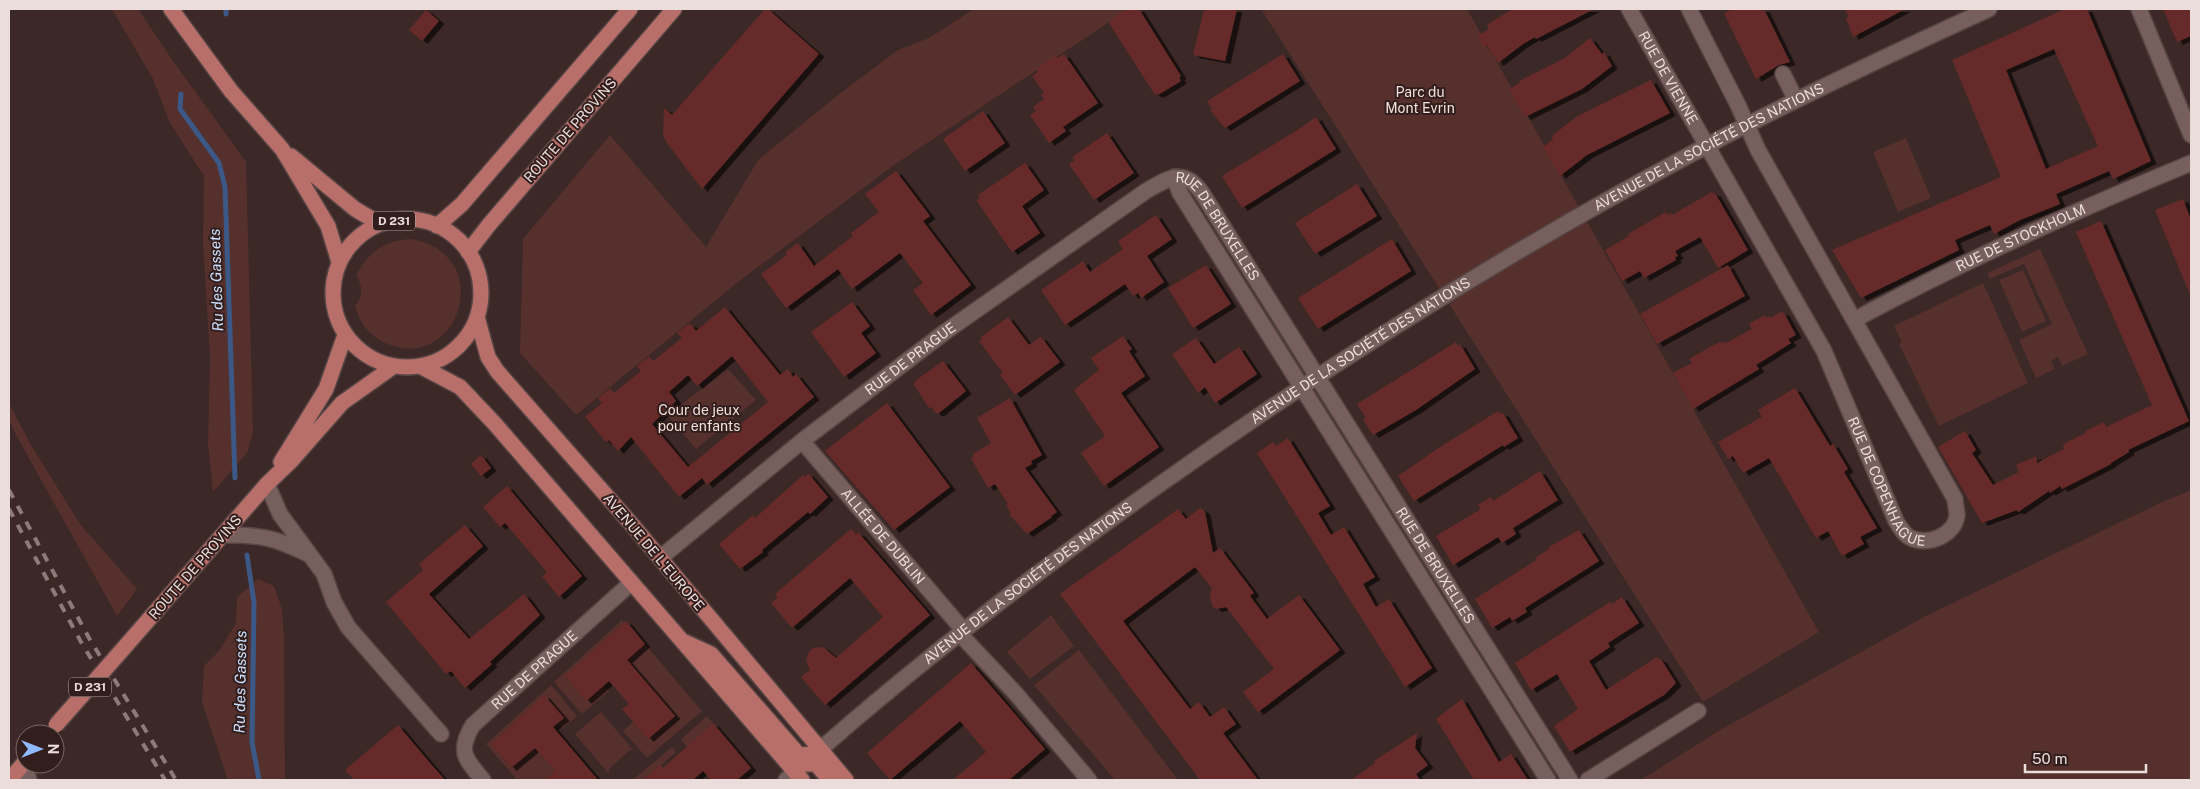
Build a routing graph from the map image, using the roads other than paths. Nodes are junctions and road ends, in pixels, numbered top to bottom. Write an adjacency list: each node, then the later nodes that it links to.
1 (172, 9): 13 (main road)
2 (630, 9): 17 (main road)
3 (674, 9): 18 (main road, ROUTE DE PROVINS)
4 (1629, 9): 12 (street, RUE DE VIENNE)
5 (1689, 9): 10 (street)
6 (1989, 9): 9 (street, AVENUE DE LA SOCIÉTÉ DES NATIONS)
7 (2138, 9): 11 (street)
8 (1783, 74): 9 (street)
9 (1796, 100): 10 (street, AVENUE DE LA SOCIÉTÉ DES NATIONS)
10 (1746, 125): 12 (street, AVENUE DE LA SOCIÉTÉ DES NATIONS); 21 (street, RUE DE COPENHAGUE)
11 (2191, 135)
12 (1707, 146): 21 (street, RUE DE COPENHAGUE); 25 (street, AVENUE DE LA SOCIÉTÉ DES NATIONS)
13 (282, 149): 16 (main road); 19 (main road)
14 (2191, 163): 21 (street, RUE DE STOCKHOLM)
15 (1174, 177): 25 (street, RUE DE BRUXELLES); 26 (street, RUE DE BRUXELLES); 27 (street, RUE DE PRAGUE)
16 (380, 224): 17 (main road, D 231); 19 (main road, D 231)
17 (437, 226): 18 (main road, D 231)
18 (468, 252): 20 (main road, D 231)
19 (340, 262): 22 (main road, D 231)
20 (477, 317): 24 (main road, D 231); 31 (main road, AVENUE DE L'EUROPE)
21 (1854, 320)
22 (345, 335): 23 (main road, D 231); 28 (main road, ROUTE DE PROVINS / D 231)
23 (394, 366): 24 (main road, D 231); 28 (main road, ROUTE DE PROVINS / D 231)
24 (420, 366): 32 (main road)
25 (1317, 376): 26 (street, AVENUE DE LA SOCIÉTÉ DES NATIONS); 45 (street, RUE DE BRUXELLES)
26 (1300, 386): 33 (street, AVENUE DE LA SOCIÉTÉ DES NATIONS); 44 (street, RUE DE BRUXELLES)
27 (802, 441): 31 (street, RUE DE PRAGUE); 33 (street, ALLÉE DE DUBLIN)
28 (267, 484): 29 (main road, ROUTE DE PROVINS / D 231); 30 (street)
29 (223, 535): 30 (street); 36 (main road, ROUTE DE PROVINS / D 231, bridge)
30 (312, 556): 37 (street)
31 (660, 558): 38 (main road, AVENUE DE L'EUROPE)
32 (631, 583): 34 (main road); 40 (street, RUE DE PRAGUE)
33 (962, 632): 38 (street, AVENUE DE LA SOCIÉTÉ DES NATIONS); 43 (street, ALLÉE DE DUBLIN)
34 (681, 640): 38 (main road); 39 (main road)
35 (1698, 711): 46 (street)
36 (57, 724)
37 (441, 734)
38 (819, 752): 39 (street, AVENUE DE LA SOCIÉTÉ DES NATIONS); 42 (main road, AVENUE DE L'EUROPE)
39 (797, 774): 41 (main road)
40 (482, 780)
41 (830, 780)
42 (846, 780)
43 (1089, 780)
44 (1548, 780)
45 (1570, 780)
46 (1588, 780)

